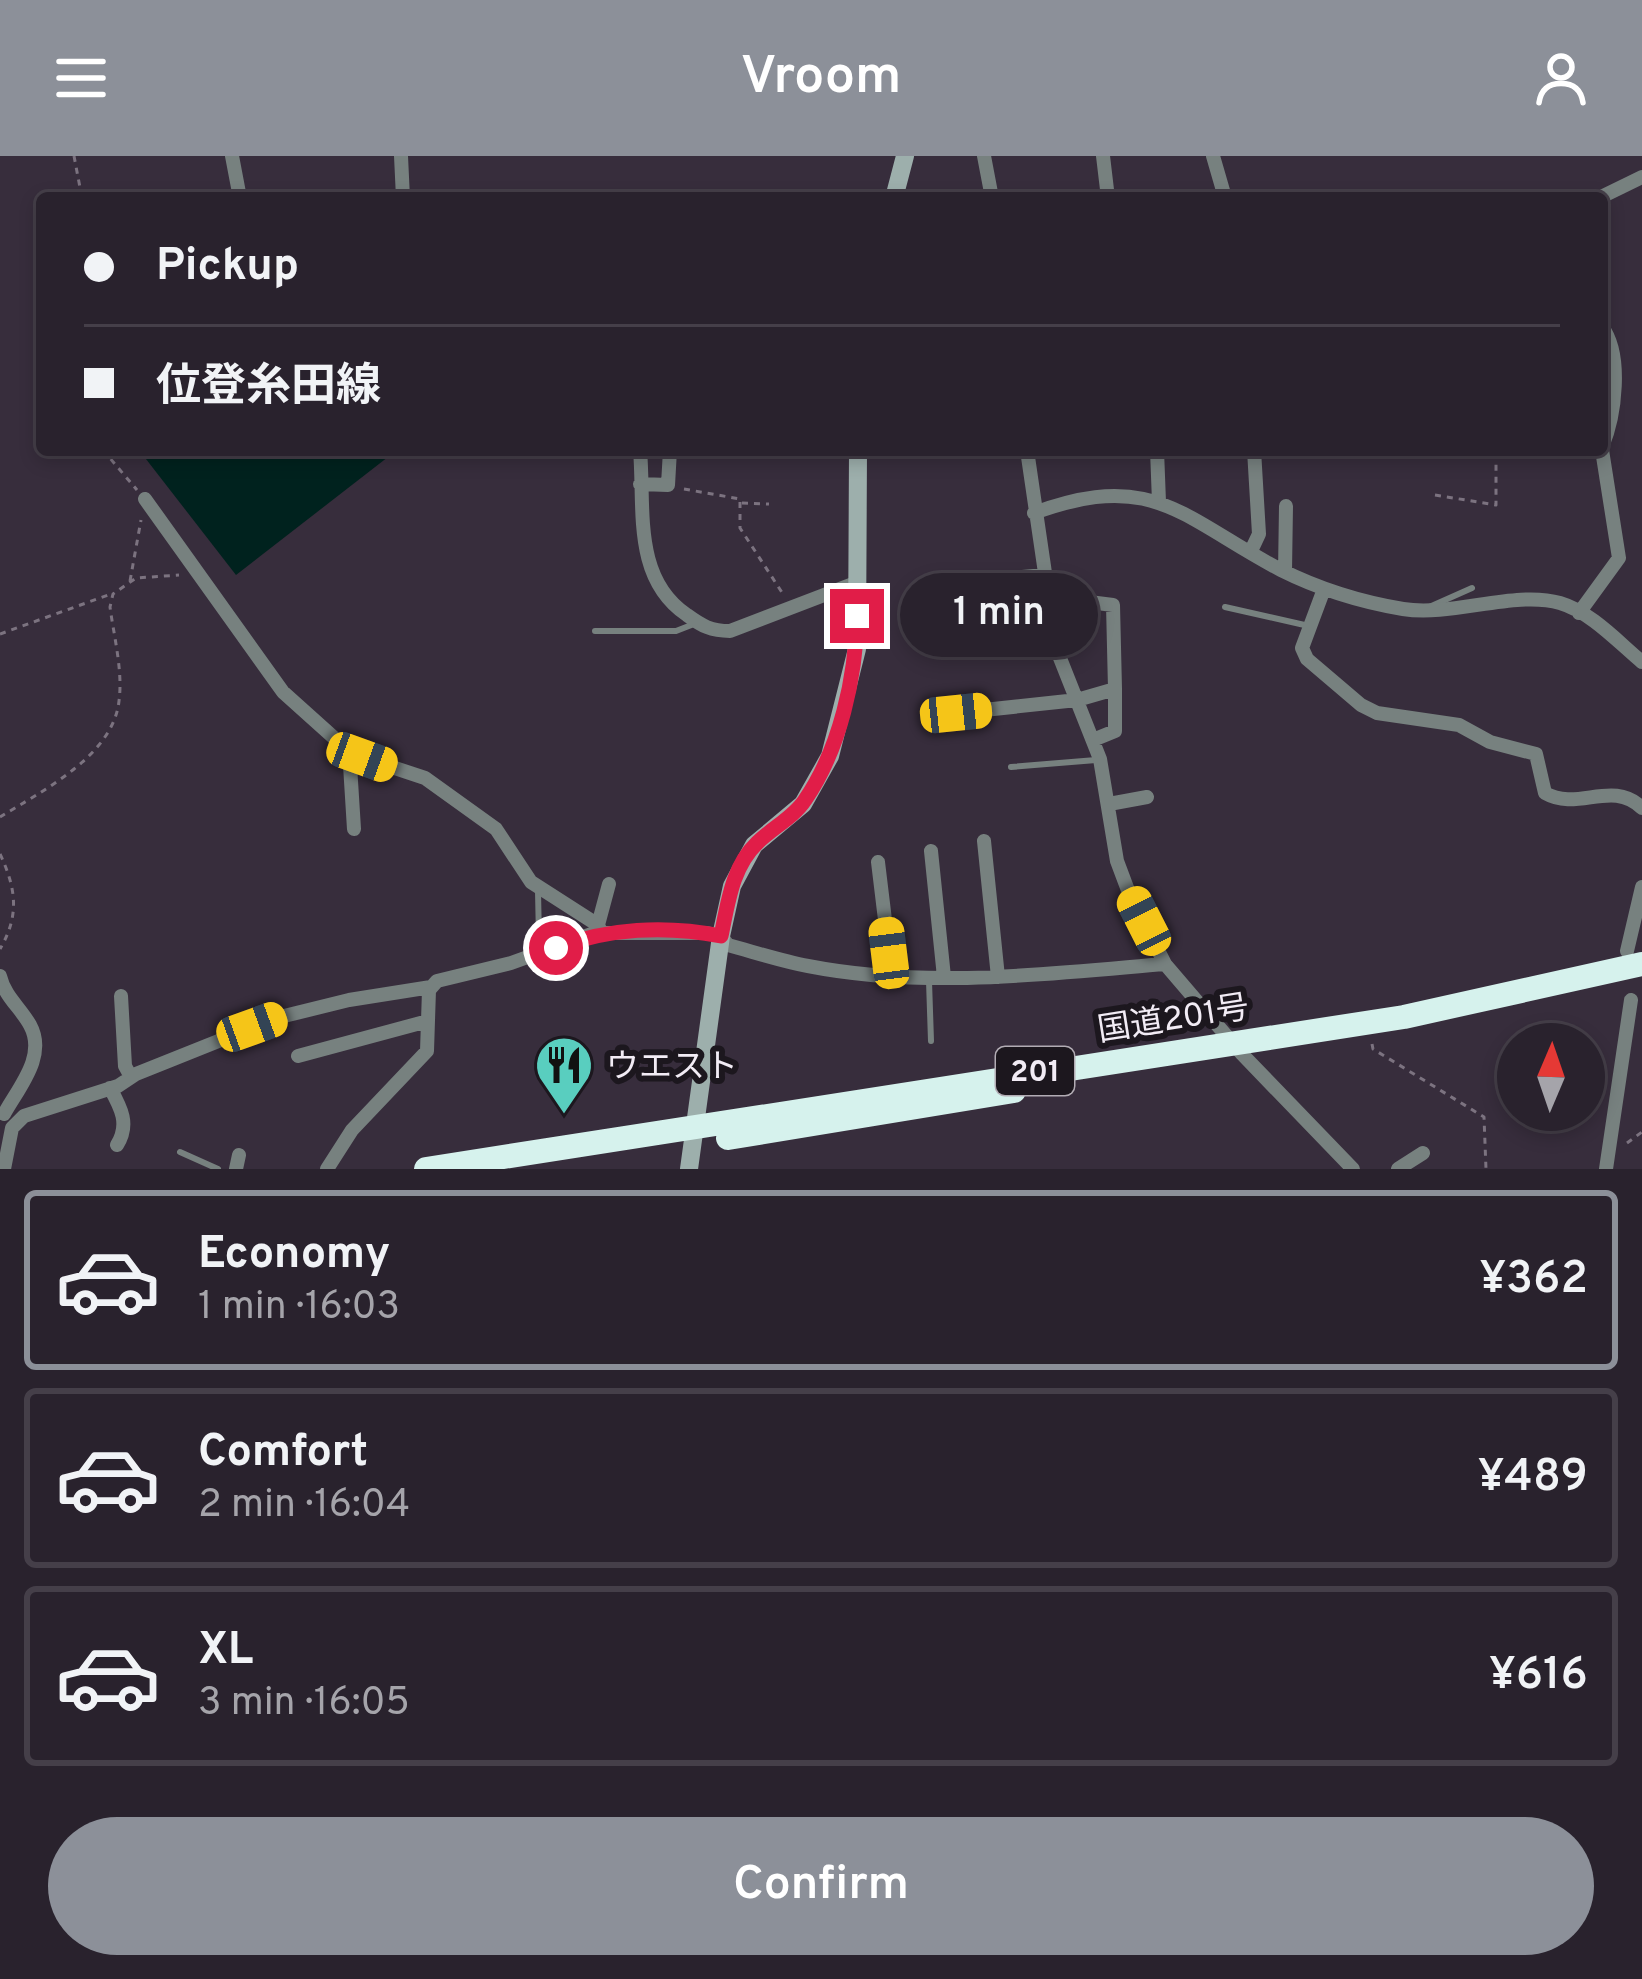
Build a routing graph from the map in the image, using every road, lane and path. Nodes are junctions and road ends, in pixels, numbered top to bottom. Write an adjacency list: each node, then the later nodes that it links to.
1 (74, 156): 9 (path)
2 (232, 156): 10 (street)
3 (401, 156): 11 (street)
4 (904, 156): 12 (main road)
5 (984, 156): 13 (street)
6 (1103, 156): 14 (street)
7 (1213, 156): 15 (street)
8 (1642, 177): 16 (street)
9 (81, 192)
10 (239, 192)
11 (403, 192)
12 (895, 192)
13 (991, 192)
14 (1107, 192)
15 (1223, 192)
16 (1608, 194)
17 (1608, 341): 18 (street)
18 (1608, 433)
19 (108, 456): 31 (path)
20 (640, 456): 28 (street)
21 (670, 456): 29 (street)
22 (858, 456): 42 (main road)
23 (1028, 456): 36 (street)
24 (1157, 456): 32 (street)
25 (1254, 456): 37 (street)
26 (1496, 456): 30 (path)
27 (1603, 456): 51 (street)
28 (640, 484): 29 (street); 52 (street)
29 (668, 485): 33 (path)
30 (1435, 495)
31 (146, 500): 39 (street); 41 (path)
32 (1159, 502): 36 (street); 37 (street)
33 (740, 503): 34 (path); 48 (path)
34 (769, 504)
35 (1286, 506): 38 (street)
36 (1034, 513): 40 (street)
37 (1251, 551): 38 (street)
38 (1285, 572): 45 (street)
39 (199, 573): 41 (path); 61 (street)
40 (1045, 575): 43 (street); 47 (street)
41 (130, 581): 46 (path)
42 (858, 582): 48 (street); 77 (main road)
43 (937, 584)
44 (1472, 587): 50 (lane)
45 (1324, 590): 50 (street); 53 (street)
46 (113, 594): 55 (path); 67 (path)
47 (1049, 597): 57 (street); 58 (street)
48 (789, 606): 52 (street)
49 (1225, 608): 53 (lane)
50 (1425, 611): 51 (street)
51 (1579, 613): 56 (street)
52 (698, 622): 54 (lane)
53 (1309, 626): 66 (street)
54 (595, 632)
55 (0, 634)
56 (1642, 662)
57 (1115, 689): 58 (street); 60 (street)
58 (1077, 700): 59 (street); 60 (street)
59 (956, 713)
60 (1093, 740): 62 (street)
61 (349, 749): 68 (street); 75 (street)
62 (1100, 759): 63 (lane); 65 (street)
63 (1011, 767)
64 (1147, 797): 65 (street)
65 (1108, 804): 81 (street)
66 (1642, 808)
67 (0, 817)
68 (354, 829)
69 (984, 841): 85 (street)
70 (931, 851): 84 (street)
71 (0, 854): 78 (path)
72 (878, 862): 82 (street)
73 (609, 884): 76 (street)
74 (1642, 887): 80 (street)
75 (538, 888): 76 (street); 79 (lane)
76 (600, 929): 77 (street); 79 (street)
77 (721, 936): 82 (street); 97 (main road)
78 (0, 950)
79 (545, 952): 86 (street)
80 (1635, 958): 92 (highway, 国道201号 / 201)
81 (1165, 964): 85 (street); 92 (street)
82 (887, 975): 84 (street)
83 (0, 976): 96 (street)
84 (937, 977): 85 (street); 91 (lane)
85 (998, 977)
86 (431, 987): 89 (street); 94 (street)
87 (1636, 990): 90 (highway, 国道201号 / 201); 110 (street)
88 (121, 996): 94 (street)
89 (428, 1021): 93 (street); 103 (street)
90 (1372, 1036): 92 (highway, 国道201号 / 201); 109 (path)
91 (931, 1041)
92 (1237, 1047): 97 (highway, 国道201号 / 201); 107 (street)
93 (298, 1056)
94 (130, 1077): 95 (street)
95 (110, 1088): 96 (street); 98 (street)
96 (7, 1115): 101 (street)
97 (695, 1135): 104 (highway, 国道201号 / 201); 105 (highway, 国道201号 / 201); 106 (main road)
98 (117, 1145)
99 (180, 1152): 102 (lane)
100 (1418, 1160): 108 (street)
101 (4, 1169)
102 (218, 1169)
103 (328, 1169)
104 (426, 1169)
105 (535, 1169)
106 (689, 1169)
107 (1353, 1169)
108 (1398, 1169)
109 (1486, 1169)
110 (1606, 1169)

